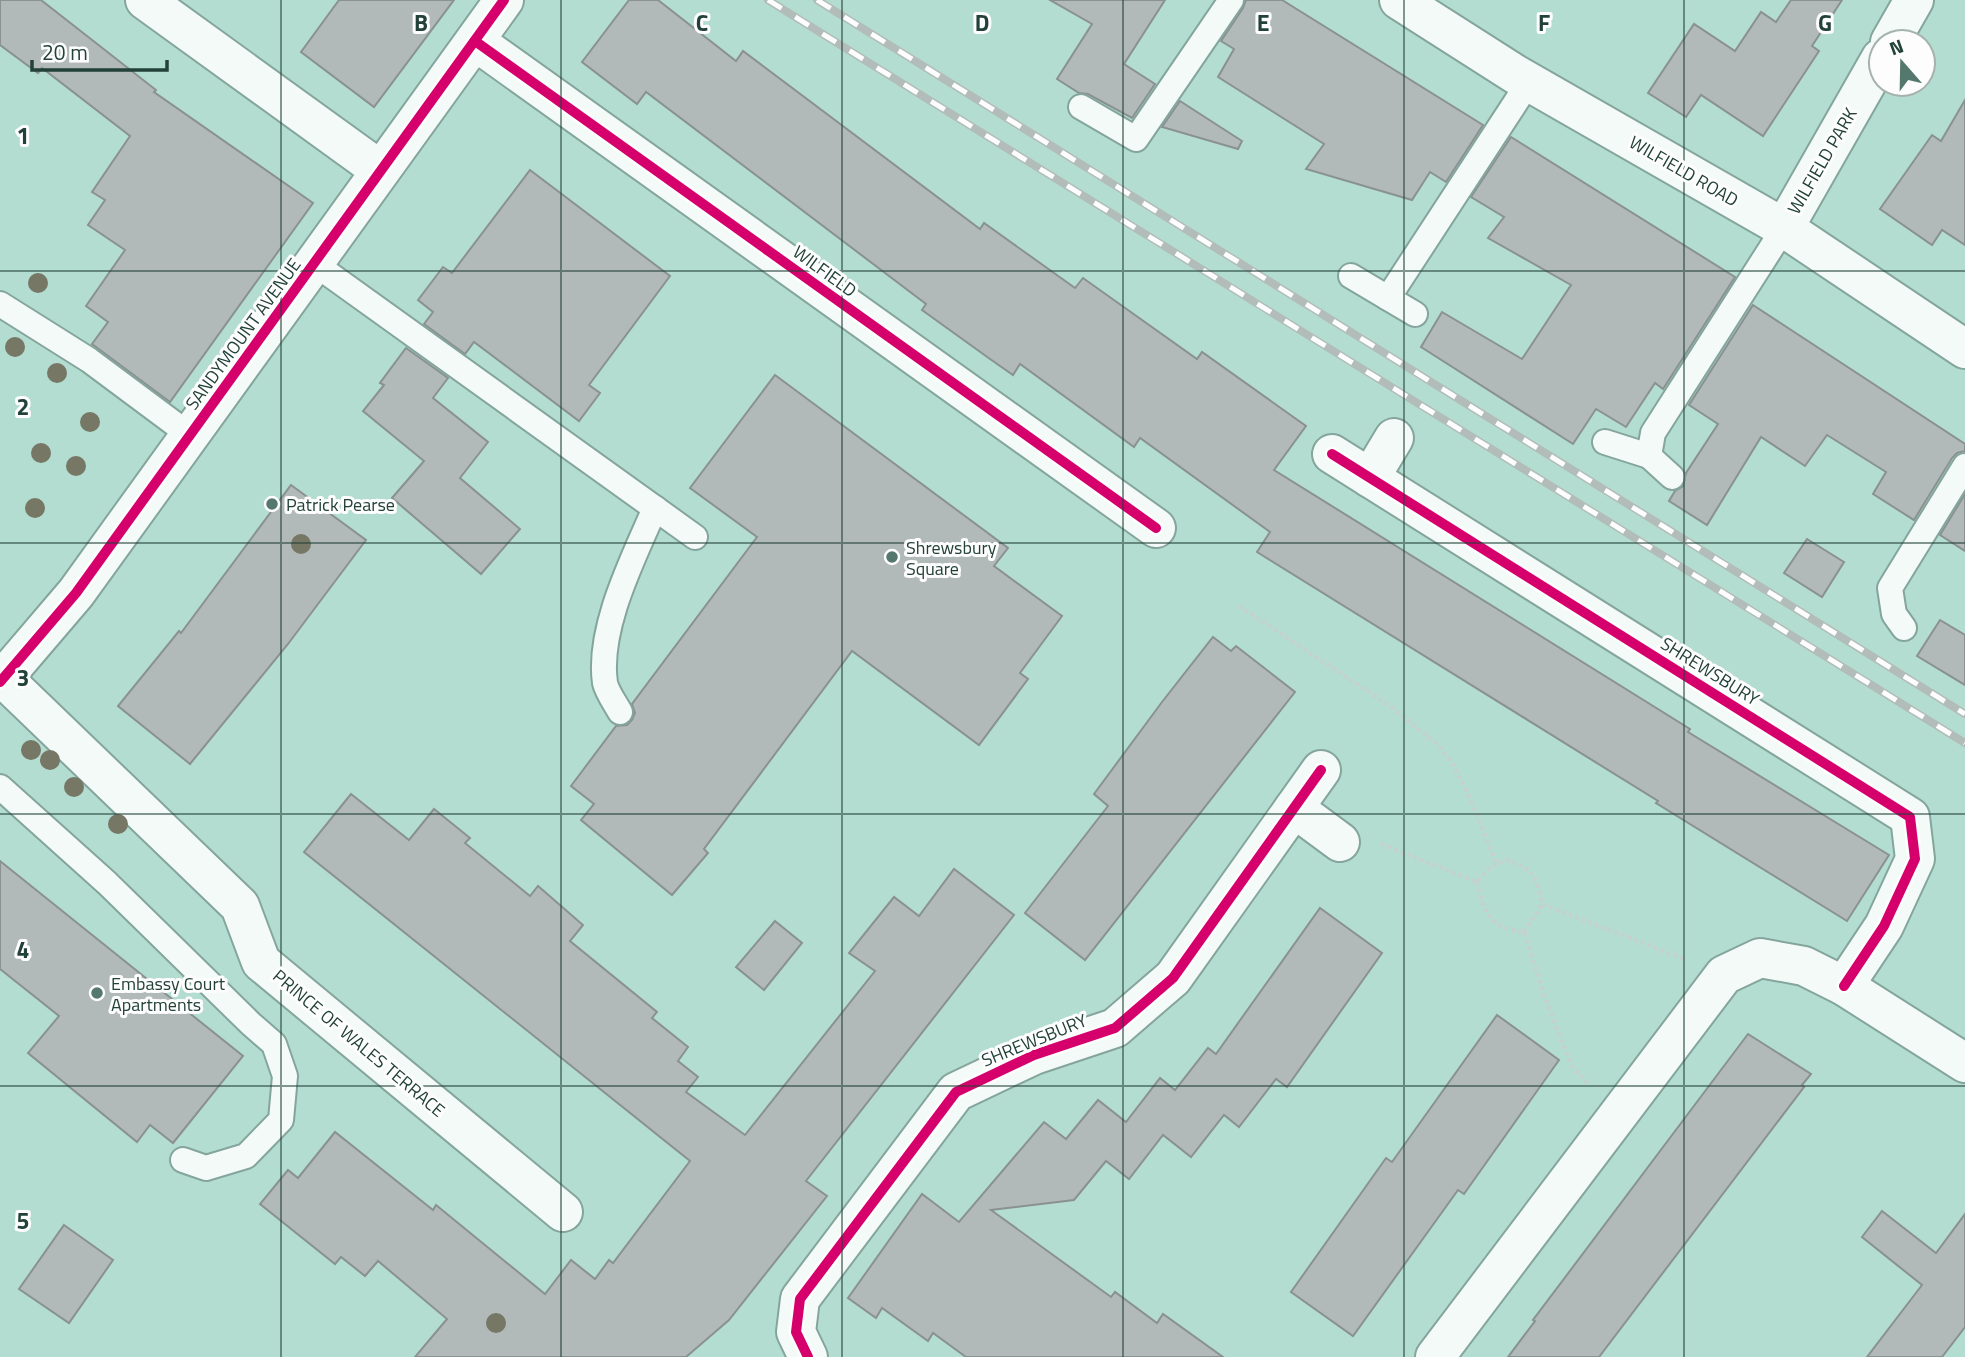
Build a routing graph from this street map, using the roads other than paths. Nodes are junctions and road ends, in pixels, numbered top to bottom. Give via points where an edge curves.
1 (504, 0) edge
2 (1231, 0) edge
3 (1399, 0) edge
4 (1914, 0) edge
5 (147, 1) edge
6 (1898, 28) edge
7 (475, 41) junction
8 (1529, 82) junction
9 (1867, 83) edge
10 (1081, 107) dead end
11 (380, 170) junction
12 (1784, 229) junction
13 (315, 264) junction
14 (1351, 276) dead end
15 (1388, 298) junction
16 (0, 304) edge
17 (1415, 314) dead end
18 (1965, 349) edge
19 (191, 436) junction
20 (1394, 438) dead end
21 (1605, 442) dead end
22 (1332, 454) dead end
23 (1649, 456) junction
24 (1965, 466) edge
25 (1672, 477) dead end
26 (1370, 478) junction
27 (655, 508) junction
28 (1156, 528) dead end
29 (695, 537) dead end
30 (1904, 628) dead end
31 (2, 680) edge
32 (620, 712) dead end
33 (1321, 770) dead end
34 (0, 787) edge
35 (1294, 808) junction
36 (1355, 841) road end
37 (1844, 986) junction
38 (1965, 1063) edge
39 (183, 1160) dead end
40 (563, 1212) dead end
41 (808, 1357) edge
42 (1435, 1357) edge

1 - 7 street, SANDYMOUNT AVENUE
2 - 10 lane via 1136,139
3 - 8 street, WILFIELD ROAD
4 - 6 street
5 - 11 street
7 - 11 street, SANDYMOUNT AVENUE
7 - 28 street, WILFIELD
8 - 12 street, WILFIELD ROAD
8 - 15 lane
9 - 12 street, WILFIELD PARK
11 - 13 street, SANDYMOUNT AVENUE
12 - 18 street, WILFIELD ROAD
12 - 23 lane via 1653,432
13 - 19 street, SANDYMOUNT AVENUE
13 - 27 lane
14 - 15 lane
15 - 17 lane
16 - 19 lane via 89,360
19 - 31 street, SANDYMOUNT AVENUE via 76,593
20 - 26 street
21 - 23 lane
22 - 26 street, SHREWSBURY
23 - 25 lane
24 - 30 lane via 1890,588 1894,614
26 - 37 street, SHREWSBURY via 1910,817 1915,859 1884,926
27 - 29 lane
27 - 32 lane via 620,590 607,638 605,684
31 - 40 street, PRINCE OF WALES TERRACE via 240,906 261,962
33 - 35 street, SHREWSBURY
34 - 39 lane via 274,1044 285,1076 281,1120 246,1156 206,1168
35 - 36 street
35 - 41 street, SHREWSBURY via 1173,978 1115,1028 1034,1055 956,1092 800,1298 796,1332
37 - 38 street
37 - 42 street via 1804,966 1760,958 1724,975

